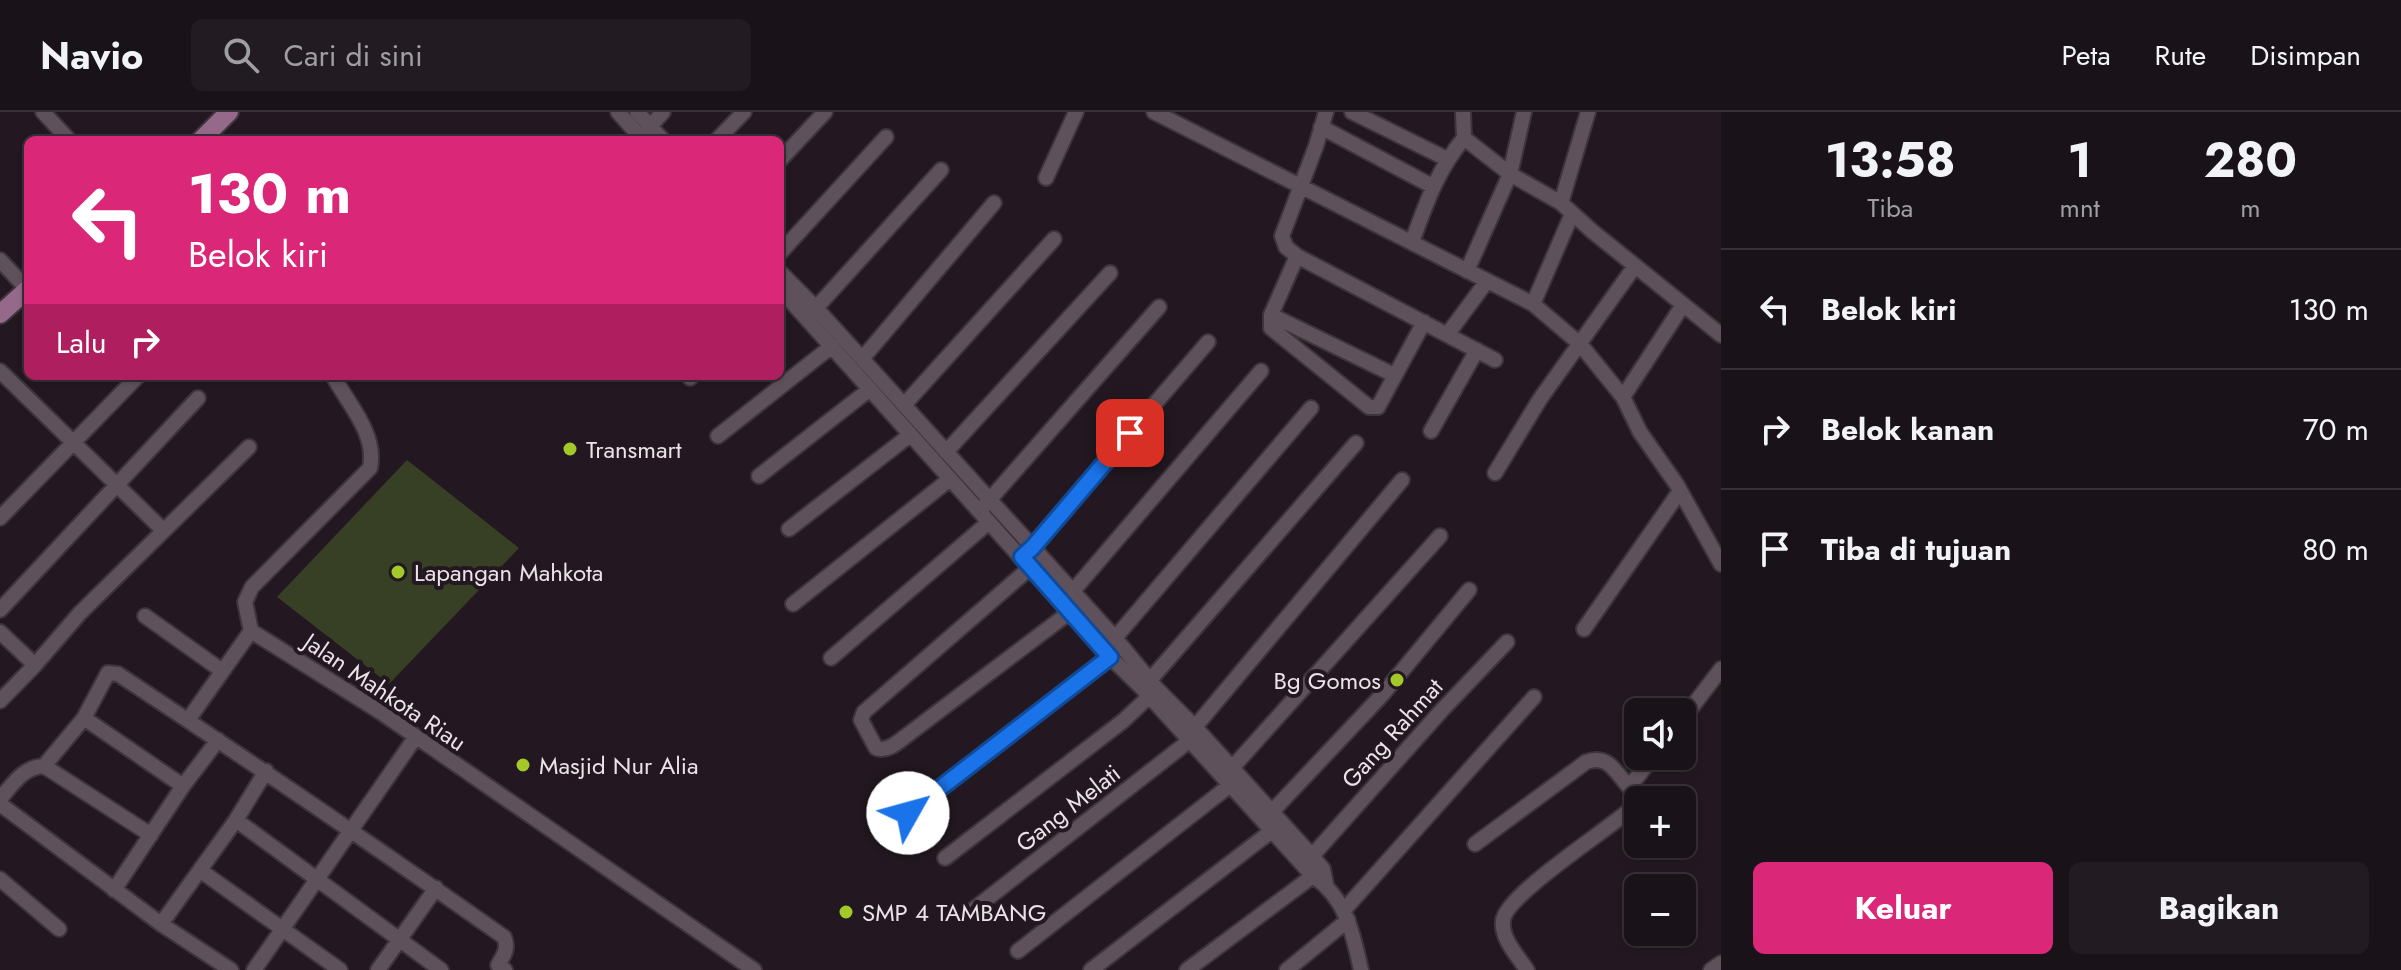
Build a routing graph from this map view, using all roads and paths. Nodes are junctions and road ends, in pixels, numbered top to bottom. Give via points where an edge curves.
1 (43, 112) edge
2 (229, 112) edge
3 (618, 112) edge
4 (637, 112) edge
5 (663, 112) edge
6 (744, 112) edge
7 (825, 112) edge
8 (1076, 112) edge
9 (1154, 112) edge
10 (1326, 112) edge
11 (1352, 112) edge
12 (1463, 112) edge
13 (1524, 112) edge
14 (1588, 112) edge
15 (1321, 127) junction
16 (645, 134) edge
17 (65, 136) edge
18 (206, 136) edge
19 (721, 136) edge
20 (886, 137) dead end
21 (1464, 138) junction
22 (784, 156) edge
23 (1447, 159) junction
24 (941, 170) dead end
25 (1510, 174) junction
26 (1046, 178) dead end
27 (1432, 186) junction
28 (1301, 188) junction
29 (994, 203) dead end
30 (1567, 208) junction
31 (1054, 239) dead end
32 (1412, 242) junction
33 (784, 249) edge
34 (1297, 256) junction
35 (0, 260) edge
36 (1635, 266) junction
37 (1467, 271) junction
38 (1110, 273) dead end
39 (1487, 281) junction
40 (24, 285) edge
41 (24, 293) edge
42 (785, 295) edge
43 (1533, 304) junction
44 (1683, 305) junction
45 (1159, 307) dead end
46 (816, 308) junction
47 (0, 314) edge
48 (1271, 315) junction
49 (1424, 322) junction
50 (1447, 335) junction
51 (1721, 335) edge
52 (1208, 342) dead end
53 (1580, 344) junction
54 (832, 346) junction
55 (1477, 350) junction
56 (862, 359) junction
57 (1495, 360) dead end
58 (0, 371) edge
59 (1261, 371) dead end
60 (1394, 375) junction
61 (134, 380) edge
62 (335, 380) edge
63 (870, 389) junction
64 (1623, 397) junction
65 (198, 398) dead end
66 (904, 405) junction
67 (1311, 408) dead end
68 (1431, 431) dead end
69 (910, 435) junction
70 (718, 436) dead end
71 (74, 442) junction
72 (1356, 443) dead end
73 (249, 447) dead end
74 (946, 452) junction
75 (1495, 473) dead end
76 (759, 476) dead end
77 (950, 479) junction
78 (1402, 480) dead end
79 (116, 483) junction
80 (1680, 491) junction
81 (990, 500) junction
82 (978, 510) junction
83 (0, 518) edge
84 (989, 522) junction
85 (789, 529) dead end
86 (163, 530) junction
87 (1440, 536) dead end
88 (1029, 557) junction
89 (1721, 564) edge
90 (1469, 590) dead end
91 (1073, 591) junction
92 (793, 604) dead end
93 (0, 610) edge
94 (1070, 612) junction
95 (145, 616) dead end
96 (1584, 629) dead end
97 (251, 631) junction
98 (0, 632) edge
99 (1115, 638) junction
100 (1507, 642) dead end
101 (1110, 657) junction
102 (831, 658) dead end
103 (35, 665) junction
104 (1721, 669) edge
105 (221, 670) junction
106 (1150, 688) junction
107 (1534, 697) dead end
108 (0, 701) edge
109 (1696, 702) edge
110 (84, 718) junction
111 (188, 720) junction
112 (1195, 727) junction
113 (415, 738) junction
114 (218, 740) junction
115 (1189, 741) junction
116 (44, 766) junction
117 (1232, 768) junction
118 (1643, 770) edge
119 (266, 771) junction
120 (183, 786) junction
121 (1229, 786) junction
122 (1628, 786) edge
123 (1630, 786) edge
124 (0, 802) edge
125 (908, 813) dead end
126 (1624, 814) edge
127 (236, 820) junction
128 (1269, 821) junction
129 (350, 833) junction
130 (151, 835) junction
131 (1475, 844) dead end
132 (1312, 856) junction
133 (945, 858) dead end
134 (201, 871) junction
135 (1318, 872) junction
136 (0, 879) edge
137 (317, 880) junction
138 (436, 888) junction
139 (114, 890) junction
140 (974, 909) dead end
141 (1346, 915) junction
142 (161, 924) junction
143 (59, 929) dead end
144 (282, 930) junction
145 (398, 939) junction
146 (1018, 951) dead end
147 (1721, 963) edge
148 (499, 968) edge
149 (749, 968) edge
150 (231, 970) edge
151 (254, 970) edge
152 (340, 970) edge
153 (378, 970) edge
154 (441, 970) edge
155 (1091, 970) edge
156 (1187, 970) edge
157 (1287, 970) edge
158 (1361, 970) edge
159 (1527, 970) edge
160 (1711, 970) edge

1 - 17 street
2 - 18 main road
3 - 16 street
4 - 16 street
5 - 16 street
6 - 19 street
7 - 22 street
8 - 26 street
9 - 28 street
10 - 15 street
11 - 23 street
12 - 21 street
13 - 25 street
14 - 30 street
15 - 27 street
15 - 28 street
20 - 33 street
21 - 23 street
21 - 25 street
23 - 27 street
24 - 46 street
25 - 30 street
25 - 37 street
27 - 32 street
28 - 32 street
28 - 34 street via 1282,236
29 - 56 street
30 - 36 street
30 - 43 street
31 - 66 street
32 - 37 street
34 - 48 street
34 - 49 street
35 - 40 street
36 - 44 street
36 - 53 street
37 - 39 street
38 - 74 street
39 - 43 street
39 - 50 street
41 - 47 main road
42 - 46 street
42 - 54 street
43 - 53 street
44 - 51 street
44 - 64 street
45 - 81 street
46 - 56 street
48 - 60 street
48 - 60 street via 1273,332 1369,407 1378,407
49 - 50 street
49 - 60 street
50 - 55 street
52 - 88 street
53 - 64 street
53 - 75 street
54 - 63 street
54 - 70 street
55 - 57 street
55 - 68 street
56 - 66 street
58 - 71 street
59 - 91 street
61 - 71 street
62 - 97 street via 367,433 374,452 370,468 252,587 245,602
63 - 69 street
63 - 76 street
64 - 80 street
65 - 79 street
66 - 74 street
67 - 99 street
69 - 77 street
69 - 85 street
71 - 79 street
71 - 83 street
72 - 106 street
73 - 86 street
74 - 81 street
77 - 82 street
77 - 92 street
78 - 112 street
79 - 86 street
79 - 93 street
80 - 89 street
80 - 96 street
81 - 82 street
81 - 88 street
82 - 84 street
84 - 88 street
84 - 102 street
86 - 103 street
87 - 117 street
88 - 91 street
88 - 94 street
88 - 94 street via 864,712 861,720 876,748 890,747 906,736
90 - 128 street
91 - 99 street
94 - 101 street
95 - 105 street
97 - 105 street
97 - 113 street, Jalan Mahkota Riau
98 - 103 street
99 - 106 street
100 - 132 street, Gang Rahmat
101 - 106 street
101 - 125 street
103 - 108 street
104 - 109 street
105 - 111 street
106 - 112 street
106 - 115 street
106 - 133 street via 1123,721
107 - 141 street
110 - 111 street via 113,672
110 - 116 street
110 - 120 street
111 - 114 street
112 - 117 street
113 - 129 street
113 - 149 street, Jalan Mahkota Riau
114 - 119 street
114 - 120 street
115 - 121 street
115 - 140 street, Gang Melati
116 - 124 street via 23,773
116 - 130 street
117 - 128 street
118 - 123 street
119 - 127 street
119 - 129 street
120 - 130 street
121 - 128 street
121 - 146 street
122 - 131 street via 1604,760 1586,762
124 - 139 street
126 - 159 street via 1518,896 1503,916 1503,930
127 - 134 street
127 - 137 street
128 - 132 street
128 - 135 street
128 - 155 street
129 - 137 street
129 - 138 street
130 - 139 street
132 - 135 street
134 - 142 street
134 - 144 street
135 - 141 street
135 - 156 street
136 - 143 street
137 - 144 street
137 - 145 street
138 - 145 street
138 - 148 street via 504,937 506,952
139 - 142 street
141 - 157 street
141 - 158 street
142 - 150 street
144 - 151 street
144 - 152 street
145 - 153 street
145 - 154 street
147 - 160 street

